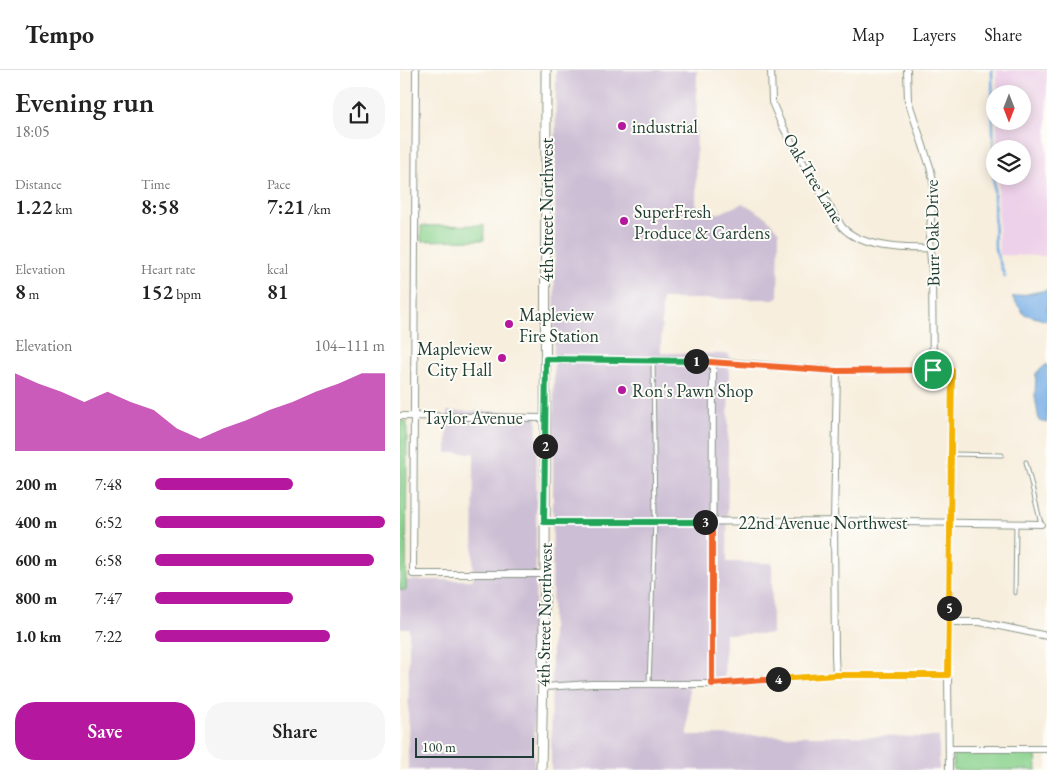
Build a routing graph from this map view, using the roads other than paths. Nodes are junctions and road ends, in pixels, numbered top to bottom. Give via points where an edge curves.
1 (416, 70) edge
2 (546, 70) edge
3 (771, 70) edge
4 (907, 70) edge
5 (930, 248) junction
6 (546, 359) junction
7 (653, 360) junction
8 (714, 361) junction
9 (933, 370) junction
10 (837, 371) junction
11 (400, 416) edge
12 (414, 416) junction
13 (545, 418) junction
14 (951, 454) junction
15 (1002, 455) dead end
16 (1026, 462) dead end
17 (544, 522) junction
18 (654, 522) junction
19 (712, 522) junction
20 (834, 522) junction
21 (950, 524) junction
22 (1016, 524) junction
23 (1041, 524) joint
24 (545, 574) junction
25 (1015, 593) dead end
26 (949, 622) junction
27 (1047, 636) edge
28 (836, 675) junction
29 (948, 675) junction
30 (649, 684) junction
31 (712, 684) junction
32 (543, 688) junction
33 (949, 749) junction
34 (1047, 749) edge
35 (541, 770) edge
36 (948, 770) edge

1 - 12 street
2 - 6 street, 4th Street Northwest
3 - 5 street, Oak Tree Lane via 772,102 780,121 842,227 851,235 869,242 903,248
4 - 5 street, Burr Oak Drive via 908,100 933,180
5 - 9 street, Burr Oak Drive
6 - 7 street
6 - 13 street, 4th Street Northwest
7 - 8 street
7 - 18 lane
8 - 10 street
8 - 19 street
9 - 10 street
9 - 14 street via 952,370
10 - 20 street
11 - 12 street, Taylor Avenue
12 - 13 street, Taylor Avenue
12 - 24 street via 413,574
13 - 17 street, 4th Street Northwest
14 - 15 lane
14 - 21 street
16 - 23 lane
17 - 18 street, 22nd Avenue Northwest
17 - 24 street, 4th Street Northwest
18 - 19 street, 22nd Avenue Northwest
18 - 30 lane
19 - 20 street, 22nd Avenue Northwest
19 - 31 street
20 - 21 street, 22nd Avenue Northwest
20 - 28 street
21 - 22 street, 22nd Avenue Northwest
21 - 26 street
22 - 23 street, 22nd Avenue Northwest
22 - 25 lane
24 - 32 street, 4th Street Northwest
26 - 27 street via 980,622
26 - 29 street
28 - 29 street
28 - 31 street
29 - 33 street
30 - 31 street
30 - 32 street
32 - 35 street, 4th Street Northwest
33 - 34 street
33 - 36 street

